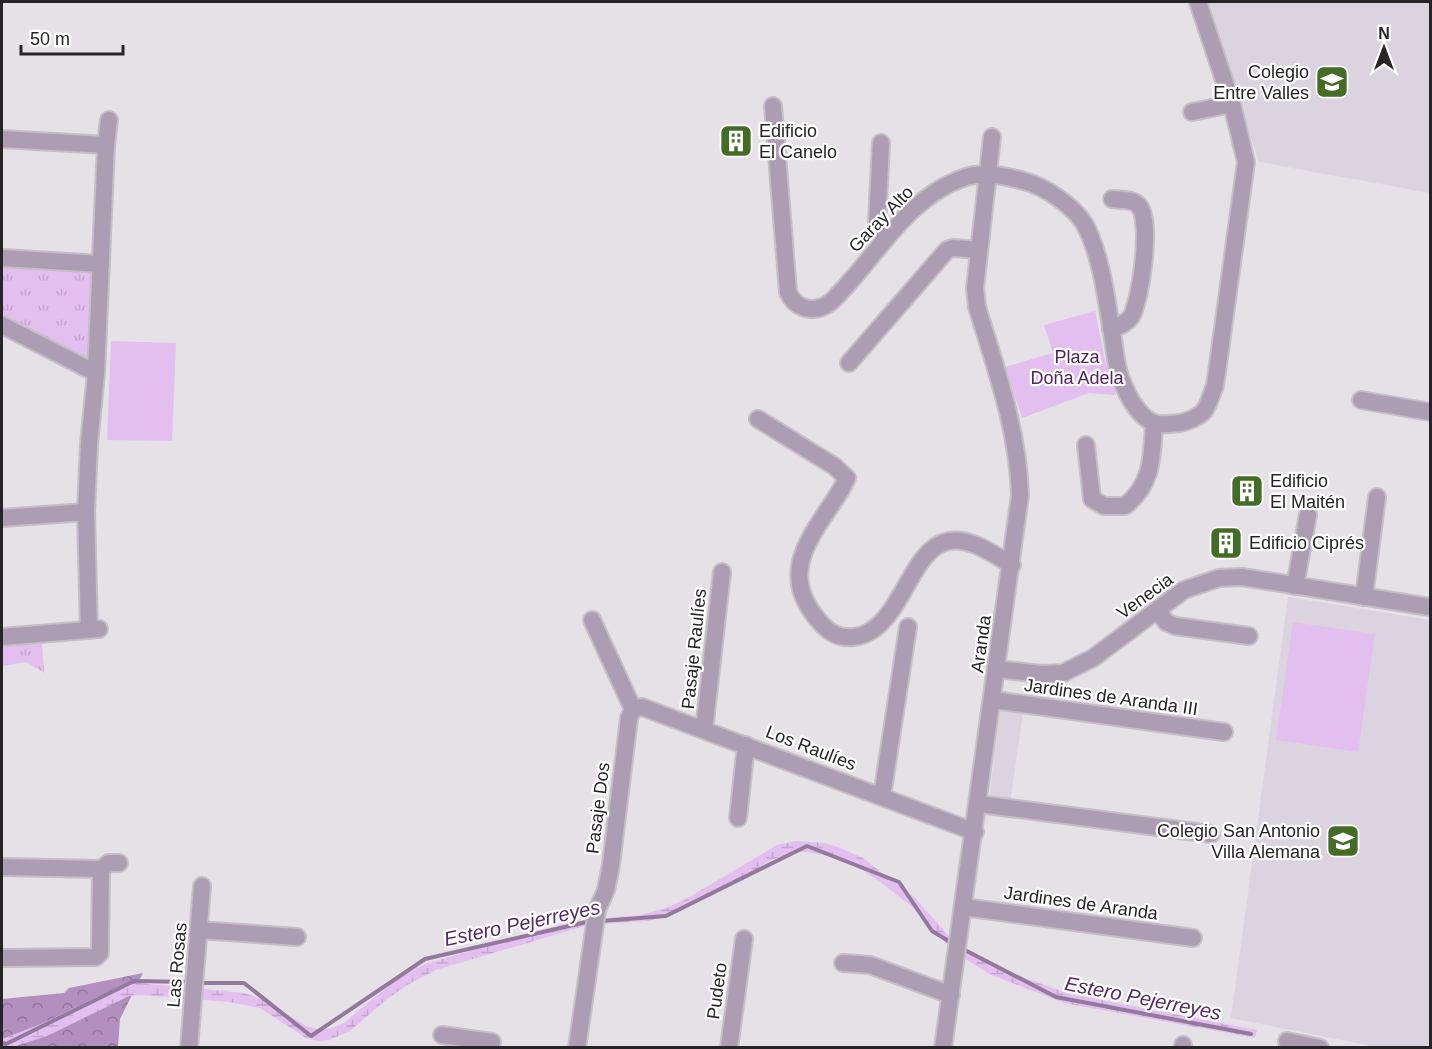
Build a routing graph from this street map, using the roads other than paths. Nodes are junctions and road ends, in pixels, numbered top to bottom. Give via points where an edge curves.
1 (1198, 2) edge
2 (1232, 104) junction
3 (773, 106) dead end
4 (1192, 112) dead end
5 (109, 120) dead end
6 (992, 137) dead end
7 (2, 139) edge
8 (881, 142) dead end
9 (106, 145) junction
10 (988, 174) junction
11 (1113, 199) dead end
12 (886, 238) junction
13 (979, 250) junction
14 (2, 258) edge
15 (101, 264) junction
16 (2, 325) edge
17 (1111, 329) junction
18 (849, 363) dead end
19 (96, 373) junction
20 (1360, 400) dead end
21 (1431, 412) edge
22 (758, 419) dead end
23 (1154, 423) junction
24 (1086, 445) dead end
25 (1377, 496) dead end
26 (86, 512) junction
27 (1308, 515) dead end
28 (2, 518) edge
29 (1011, 565) junction
30 (722, 572) dead end
31 (1295, 586) junction
32 (1364, 597) junction
33 (1431, 607) edge
34 (1158, 610) junction
35 (592, 620) dead end
36 (908, 627) dead end
37 (1249, 636) dead end
38 (2, 637) edge
39 (997, 669) junction
40 (993, 700) junction
41 (633, 709) junction
42 (704, 730) junction
43 (1224, 732) dead end
44 (746, 745) junction
45 (882, 796) junction
46 (979, 804) junction
47 (738, 818) dead end
48 (975, 832) junction
49 (1211, 834) dead end
50 (119, 863) dead end
51 (2, 867) edge
52 (101, 868) junction
53 (202, 886) dead end
54 (963, 907) junction
55 (199, 930) junction
56 (297, 937) dead end
57 (1193, 938) dead end
58 (744, 939) dead end
59 (2, 958) edge
60 (843, 963) dead end
61 (951, 994) junction
62 (442, 1035) dead end
63 (1287, 1041) dead end
64 (492, 1042) dead end
65 (465, 1043) edge
66 (189, 1047) edge
67 (577, 1047) edge
68 (729, 1047) edge
69 (943, 1047) edge
70 (1320, 1047) edge

1 - 2 street
2 - 4 street
2 - 23 street via 1246,162 1215,386 1203,412 1184,422
3 - 12 street, Garay Alto via 788,292 792,300 802,308 825,307
5 - 9 street
6 - 10 street, Aranda
7 - 9 street
8 - 12 street via 877,223
9 - 15 street
10 - 12 street, Garay Alto via 967,176 941,188 916,206
10 - 13 street, Aranda
10 - 17 street, Garay Alto via 1035,184 1062,201 1084,224 1096,253
11 - 17 street via 1139,205 1146,232 1133,312 1125,324
13 - 18 street via 953,248 941,255
13 - 29 street, Aranda via 977,307 1010,418 1020,472
14 - 15 street
15 - 19 street
16 - 19 street
17 - 23 street, Garay Alto via 1120,377 1130,399
19 - 26 street
20 - 21 street
22 - 29 street via 847,478 804,550 799,566 800,593 807,607 831,633 852,638 880,626 936,545 950,540 970,542
23 - 24 street via 1149,473 1125,506 1104,506 1092,499
25 - 32 street
26 - 28 street
26 - 38 street via 94,630
27 - 31 street
29 - 39 street, Aranda
30 - 42 street, Pasaje Raulíes
31 - 32 street, Venecia
31 - 34 street, Venecia via 1242,577 1219,578 1184,590
32 - 33 street, Venecia
34 - 37 street via 1166,622 1175,626
34 - 39 street, Venecia via 1094,658 1063,673
35 - 41 street
36 - 45 street
39 - 40 street, Aranda
40 - 43 street, Jardines de Aranda III
40 - 46 street, Aranda
41 - 42 street, Los Raulíes via 642,707
41 - 67 street, Pasaje Dos via 628,718 611,865 597,910
42 - 44 street, Los Raulíes
44 - 45 street, Los Raulíes
44 - 47 street
45 - 48 street, Los Raulíes
46 - 48 street, Aranda
46 - 49 street
48 - 54 street, Aranda
50 - 52 street
51 - 52 street
52 - 59 street via 100,953 96,957
53 - 55 street, Las Rosas
54 - 57 street, Jardines de Aranda
54 - 61 street, Aranda
55 - 56 street
55 - 66 street, Las Rosas
58 - 68 street, Pudeto
60 - 61 street via 870,964
61 - 69 street, Aranda
62 - 65 street
63 - 70 street
64 - 65 street

